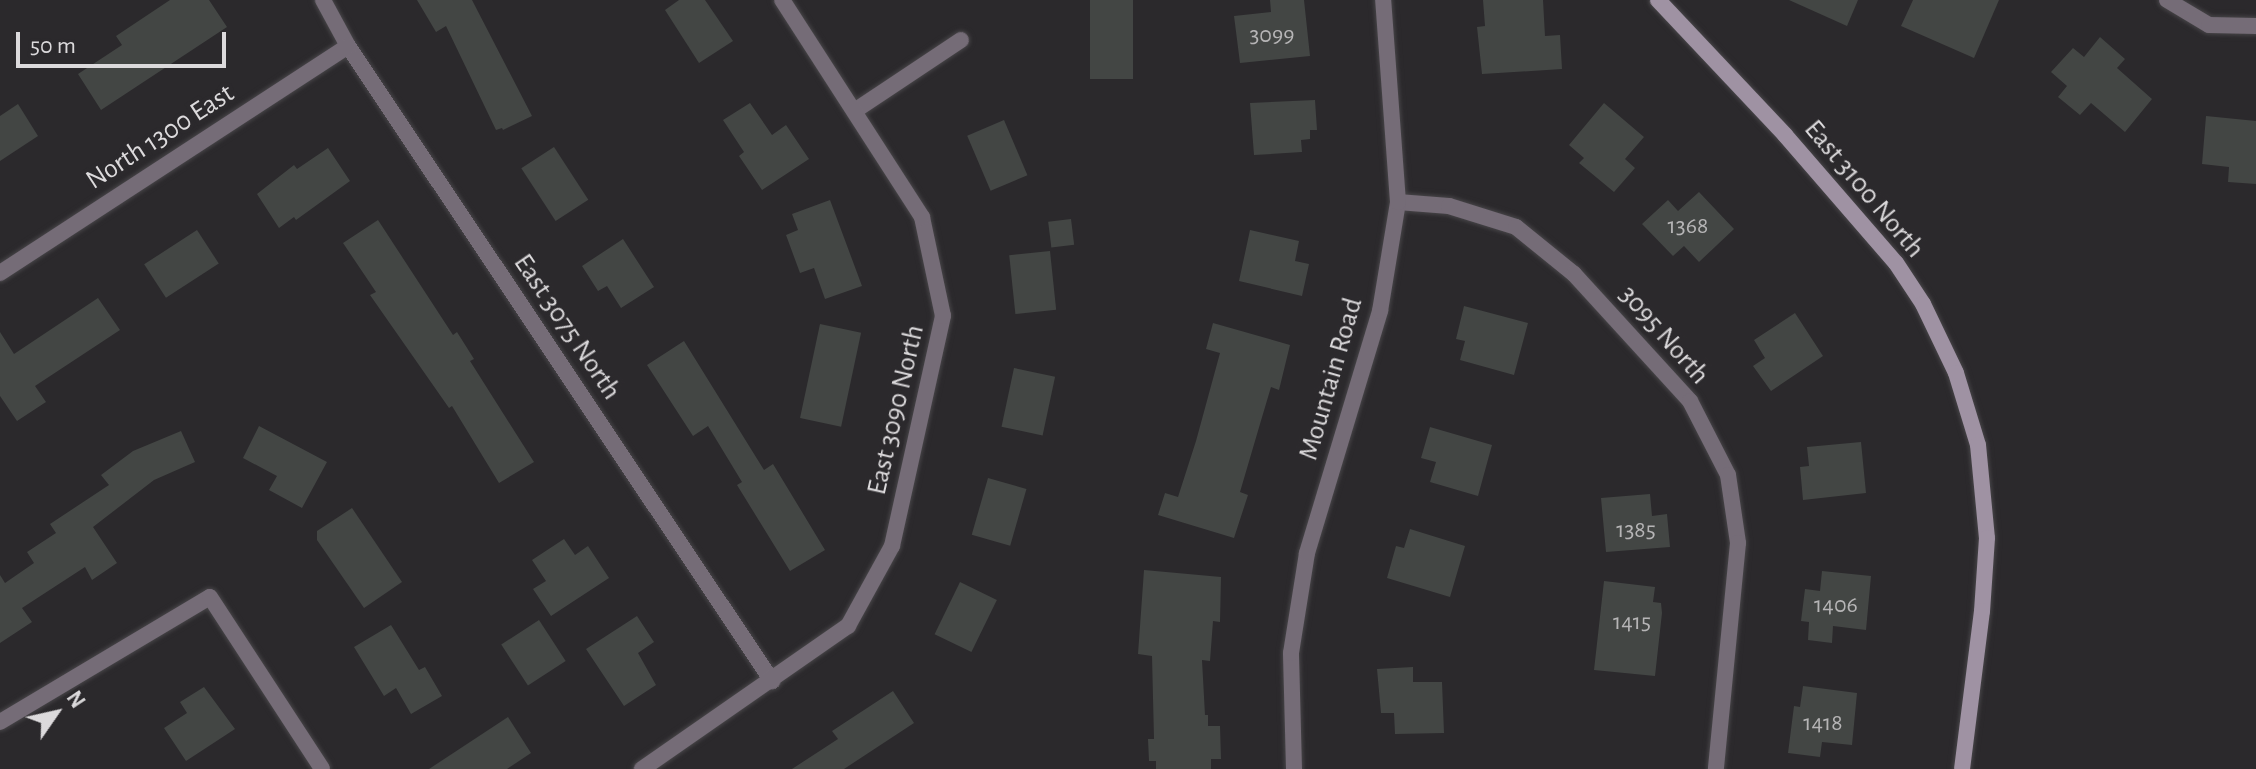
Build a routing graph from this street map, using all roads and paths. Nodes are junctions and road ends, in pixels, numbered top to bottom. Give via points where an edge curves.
1 (323, 0) edge
2 (782, 0) edge
3 (1383, 0) edge
4 (1658, 0) edge
5 (2167, 0) edge
6 (2256, 26) edge
7 (961, 40) dead end
8 (348, 46) junction
9 (856, 110) junction
10 (1398, 202) junction
11 (0, 273) edge
12 (772, 681) junction
13 (0, 722) edge
14 (322, 769) edge
15 (642, 769) edge
16 (1294, 769) edge
17 (1716, 769) edge
18 (1962, 769) edge

1 - 8 street, East 3075 North
2 - 9 street, East 3090 North
3 - 10 street, Mountain Road
4 - 18 main road, East 3100 North via 1896,263 1956,373 1978,445 1987,538
5 - 6 street via 2209,25
7 - 9 street
8 - 11 street, North 1300 East
8 - 12 street, East 3075 North
9 - 12 street, East 3090 North via 922,217 943,316 892,546 848,626
10 - 16 street, Mountain Road via 1380,311 1307,553 1291,653
10 - 17 street, 3095 North via 1449,206 1516,227 1574,274 1690,401 1728,475 1738,543
12 - 15 street, East 3090 North
13 - 14 street via 210,597

